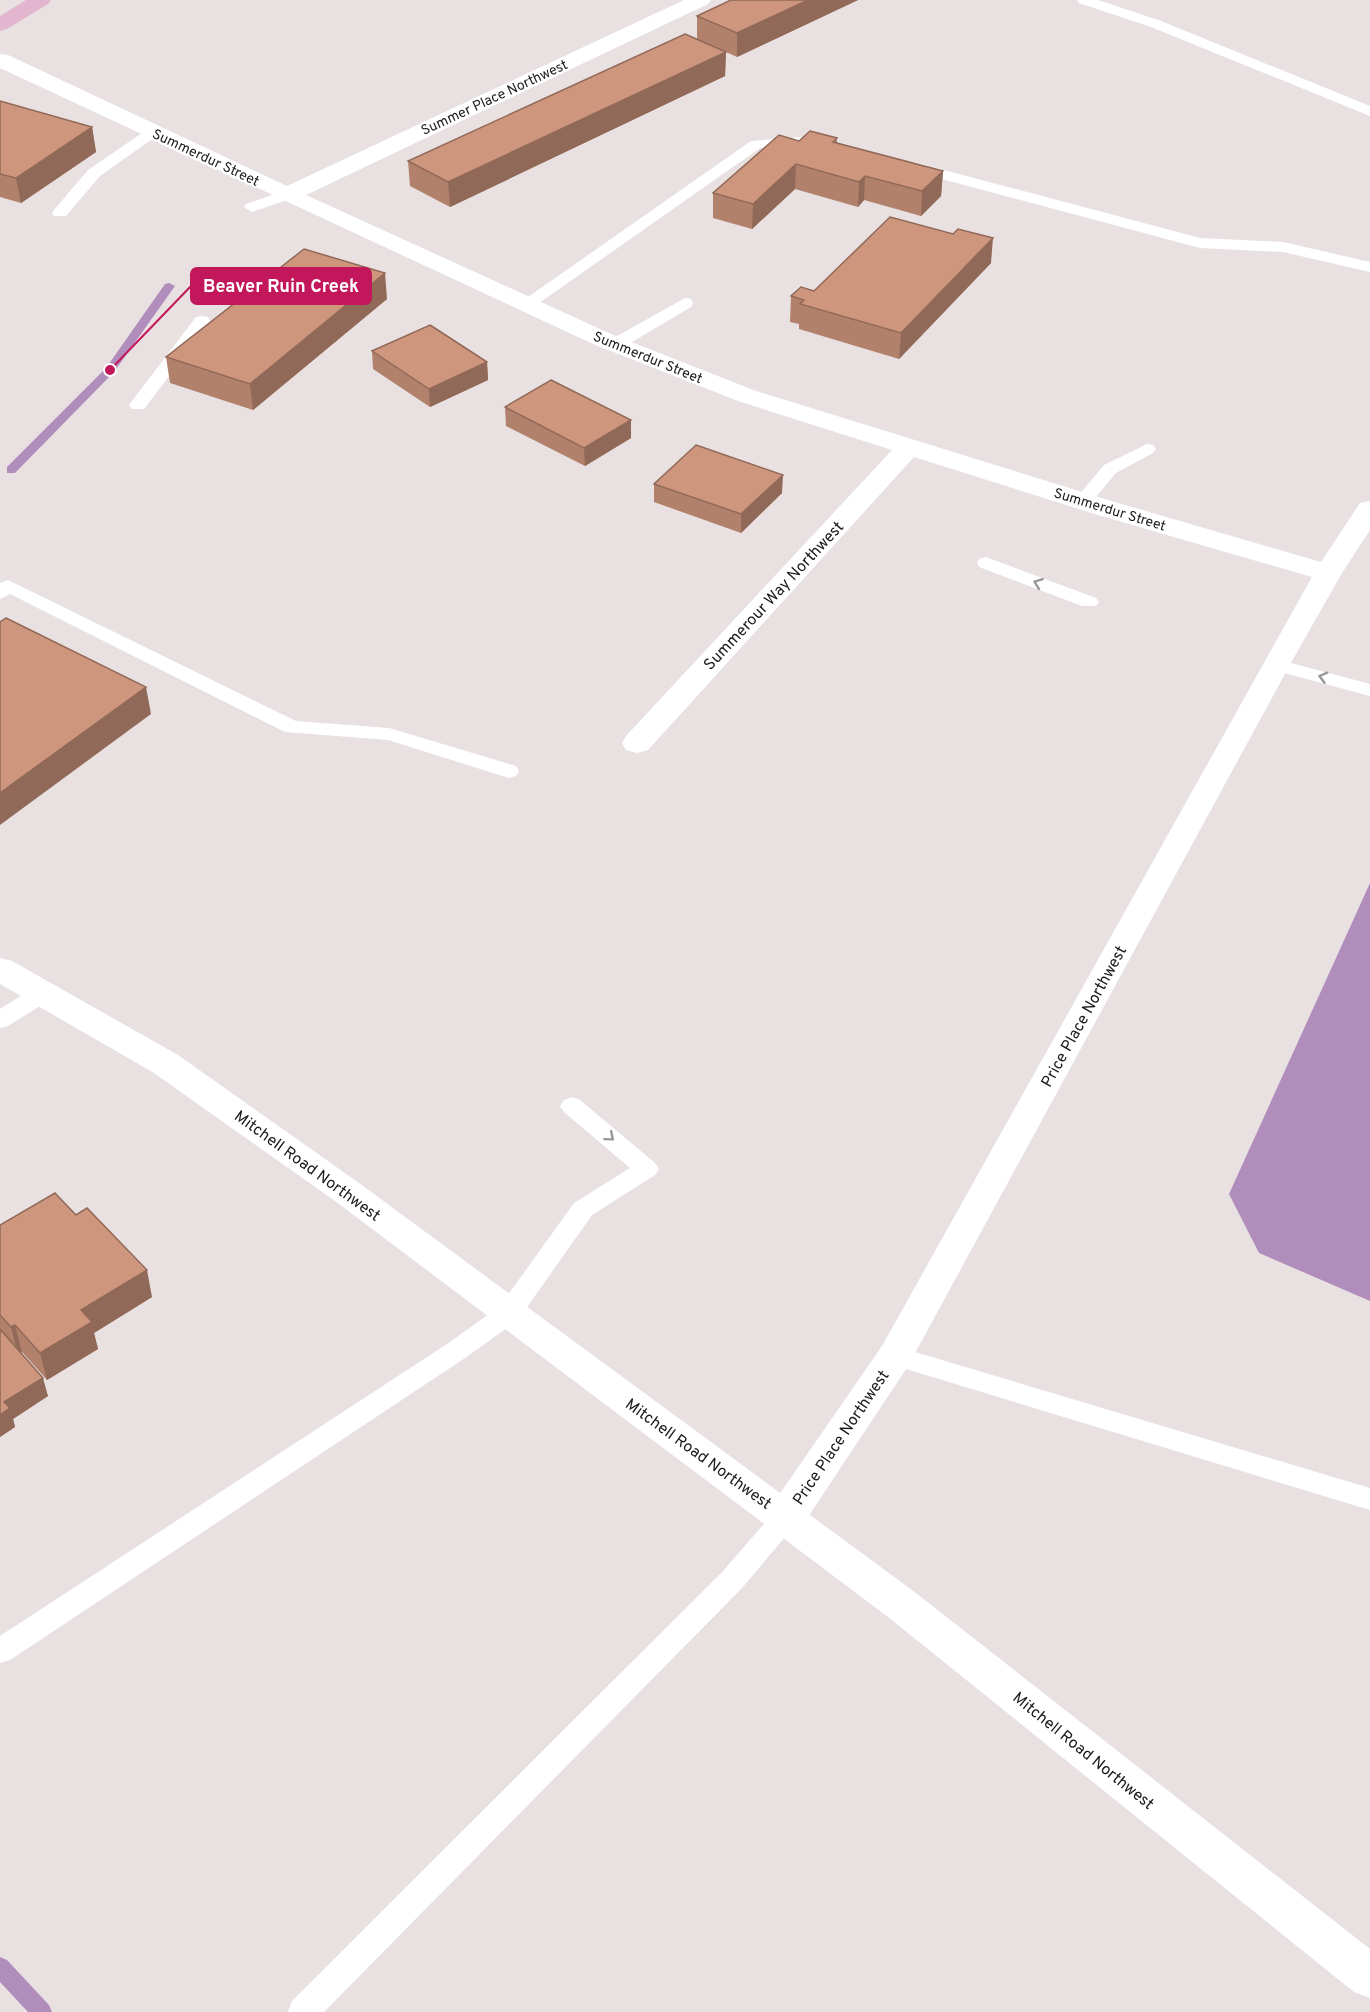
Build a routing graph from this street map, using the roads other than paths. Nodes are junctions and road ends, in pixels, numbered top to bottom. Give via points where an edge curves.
1 (41, 0) edge
2 (701, 0) edge
3 (1084, 0) edge
4 (0, 25) edge
5 (0, 60) edge
6 (1370, 111) edge
7 (153, 132) junction
8 (813, 142) edge
9 (904, 164) edge
10 (286, 195) junction
11 (252, 207) dead end
12 (60, 213) dead end
13 (1370, 267) edge
14 (685, 303) dead end
15 (525, 304) junction
16 (202, 321) dead end
17 (616, 345) junction
18 (138, 405) dead end
19 (909, 447) junction
20 (1147, 449) dead end
21 (1083, 501) junction
22 (1370, 509) edge
23 (986, 563) dead end
24 (1328, 573) junction
25 (0, 593) edge
26 (1089, 602) dead end
27 (1276, 665) junction
28 (1370, 690) edge
29 (637, 743) dead end
30 (509, 771) dead end
31 (0, 969) edge
32 (43, 993) junction
33 (0, 1020) edge
34 (572, 1106) dead end
35 (509, 1313) junction
36 (895, 1356) junction
37 (1370, 1499) edge
38 (786, 1517) junction
39 (0, 1651) edge
40 (1370, 1977) edge
41 (303, 2012) edge

1 - 4 main road
2 - 10 street, Summer Place Northwest
3 - 6 lane via 1156,24
5 - 7 street, Summerdur Street
7 - 10 street, Summerdur Street
7 - 12 lane via 94,173
8 - 15 lane via 756,144
9 - 13 lane via 1200,243 1283,247
10 - 11 lane
10 - 15 street, Summerdur Street
14 - 17 lane
15 - 17 street, Summerdur Street
16 - 18 lane
17 - 19 street, Summerdur Street via 747,396
19 - 21 street, Summerdur Street
19 - 29 street, Summerour Way Northwest
20 - 21 lane via 1110,469
21 - 24 street, Summerdur Street
22 - 24 street, Price Place Northwest
26 -> 23 lane
24 - 27 street, Price Place Northwest
25 - 30 lane via 8,586 292,727 389,734
28 -> 27 lane
27 - 36 street, Price Place Northwest
31 - 32 street, Mitchell Road Northwest
32 - 33 lane
32 - 35 street, Mitchell Road Northwest via 166,1064
34 -> 35 lane via 647,1169 583,1209
35 - 38 street, Mitchell Road Northwest
35 - 39 lane
36 - 37 lane
36 - 38 street, Price Place Northwest
38 - 40 street, Mitchell Road Northwest
38 - 41 lane via 733,1579

